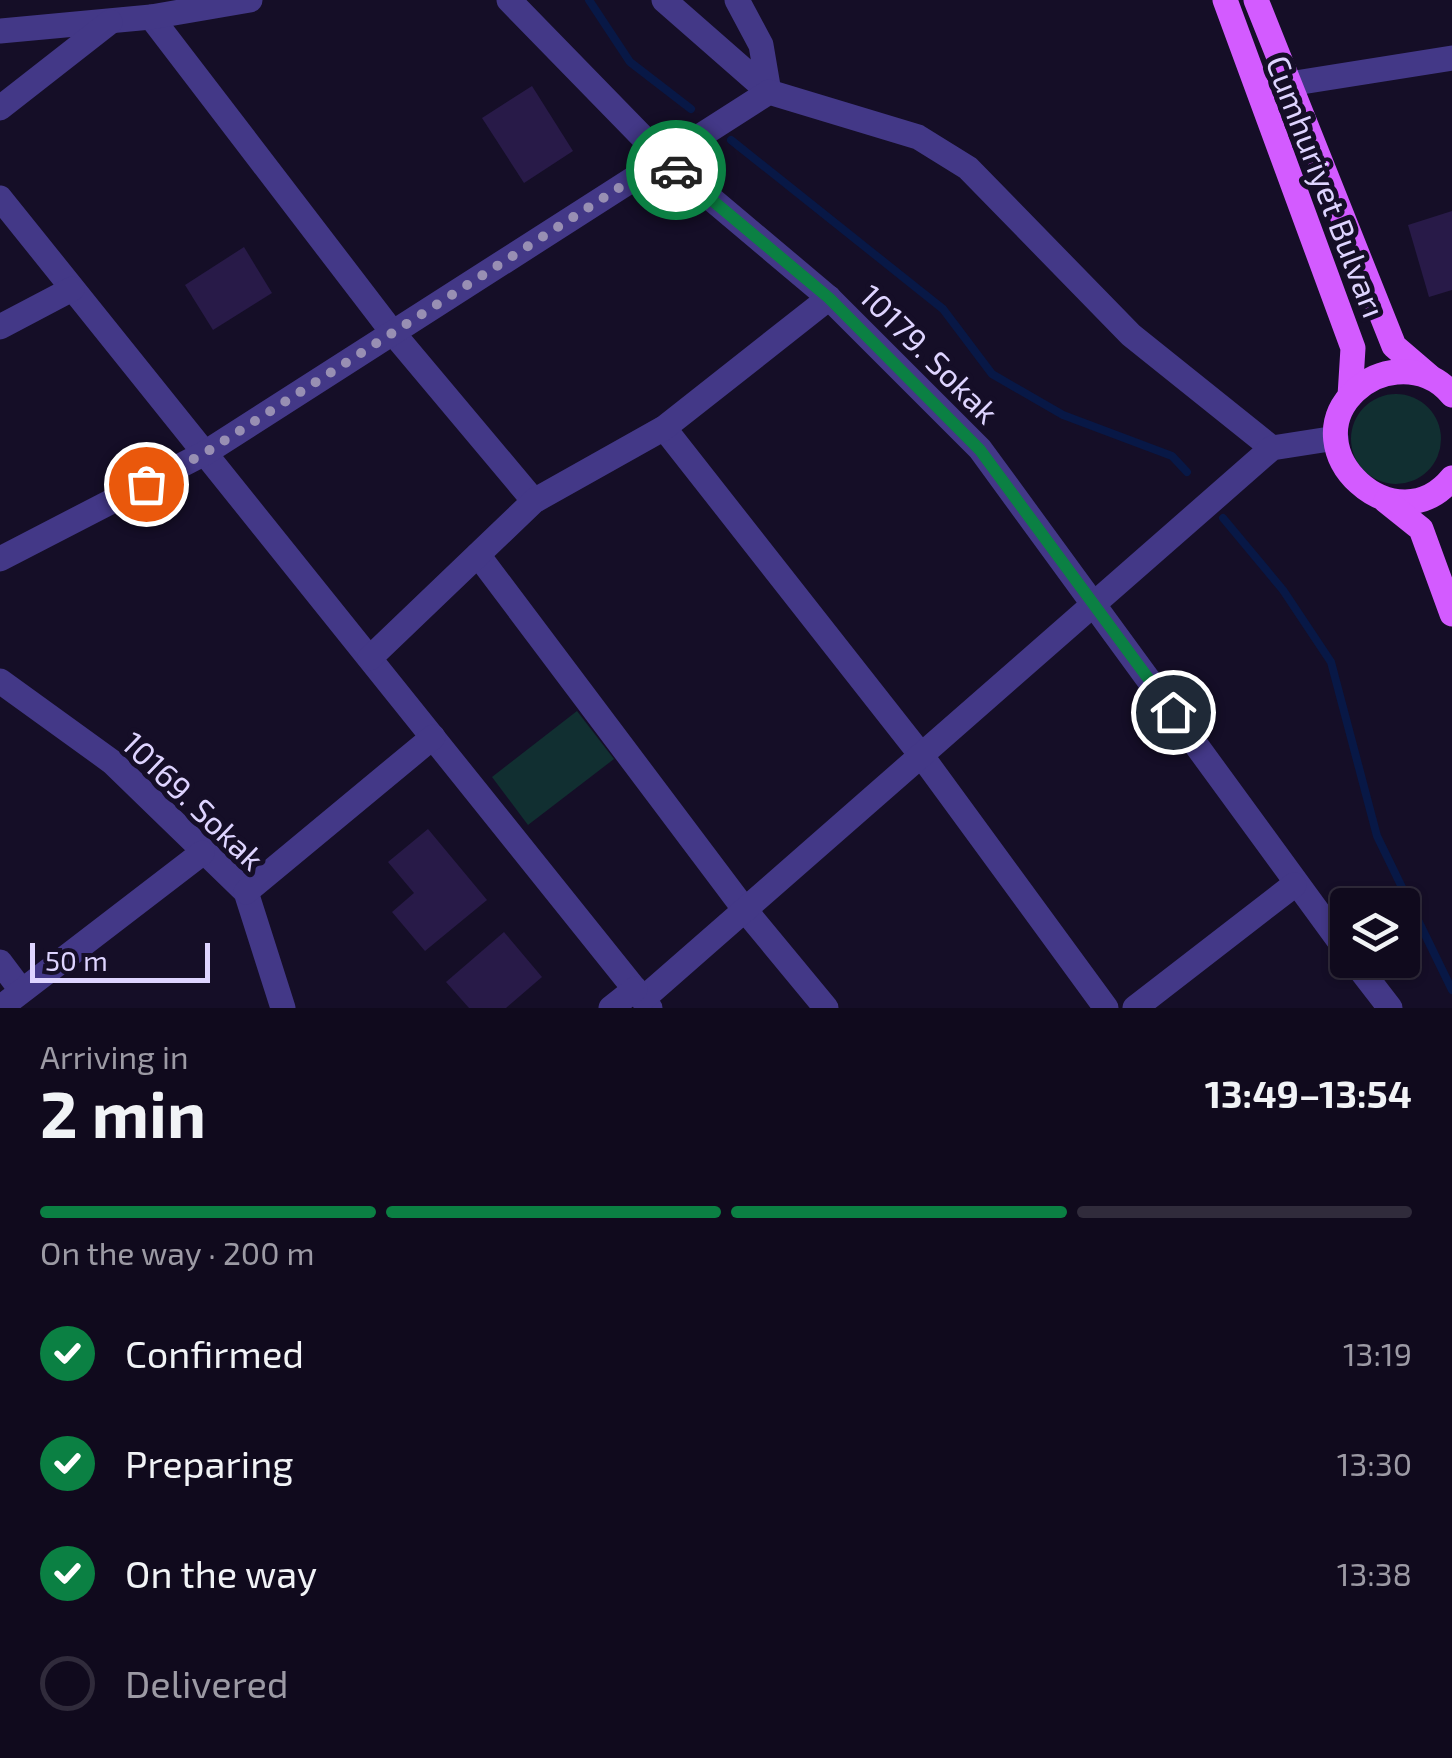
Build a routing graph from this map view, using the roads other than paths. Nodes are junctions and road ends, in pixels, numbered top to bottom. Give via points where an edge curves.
1 (250, 0) edge
2 (509, 0) edge
3 (664, 0) edge
4 (737, 0) edge
5 (1224, 0) edge
6 (1256, 0) edge
7 (151, 17) junction
8 (112, 21) junction
9 (0, 31) edge
10 (1452, 58) edge
11 (1290, 84) junction
12 (769, 92) junction
13 (0, 108) edge
14 (664, 159) junction
15 (0, 198) edge
16 (72, 289) junction
17 (829, 298) junction
18 (0, 327) edge
19 (393, 333) junction
20 (1445, 388) edge
21 (1350, 396) junction
22 (664, 428) junction
23 (1336, 438) junction
24 (1272, 448) junction
25 (205, 453) junction
26 (1450, 491) edge
27 (1386, 501) junction
28 (534, 502) junction
29 (478, 554) junction
30 (0, 559) edge
31 (1093, 605) junction
32 (1452, 614) edge
33 (370, 658) junction
34 (0, 682) edge
35 (433, 737) junction
36 (921, 755) junction
37 (202, 853) junction
38 (1294, 885) junction
39 (246, 892) junction
40 (745, 910) junction
41 (1330, 930) edge
42 (0, 962) edge
43 (1367, 978) edge
44 (21, 990) junction
45 (643, 999) edge
46 (0, 1008) edge
47 (284, 1008) edge
48 (612, 1008) edge
49 (826, 1008) edge
50 (1106, 1008) edge
51 (1136, 1008) edge
52 (1390, 1008) edge

1 - 7 street
2 - 14 street, 10179. Sokak
3 - 12 street
4 - 12 street via 761,45
5 - 21 main road, Cumhuriyet Bulvarı via 1353,348
6 - 11 main road
7 - 8 street
7 - 19 street
8 - 9 street
8 - 13 street
10 - 11 street
11 - 20 main road via 1394,346
12 - 14 street
12 - 24 street via 918,137 968,168 1131,335
14 - 17 street, 10179. Sokak
14 - 19 street
15 - 16 street
16 - 18 street
16 - 25 street
17 - 22 street
17 - 31 street, 10179. Sokak via 980,450
19 - 25 street
19 - 28 street
20 - 21 main road via 1408,371 1386,372
21 - 23 main road, Cumhuriyet Bulvarı
22 - 28 street
22 - 36 street
23 - 24 street
23 - 27 main road via 1350,478
24 - 31 street
25 - 30 street
25 - 33 street
26 - 27 main road
27 - 32 main road via 1421,530
28 - 29 street
29 - 33 street
29 - 40 street
31 - 36 street
31 - 38 street, 10179. Sokak
33 - 35 street
34 - 37 street, 10169. Sokak via 112,762
35 - 39 street
35 - 45 street
36 - 40 street
36 - 50 street
37 - 39 street, 10169. Sokak
37 - 44 street
38 - 41 street, 10179. Sokak
38 - 51 street
39 - 47 street, 10169. Sokak
40 - 45 street
40 - 49 street
42 - 44 street
43 - 52 street
44 - 46 street
45 - 48 street

